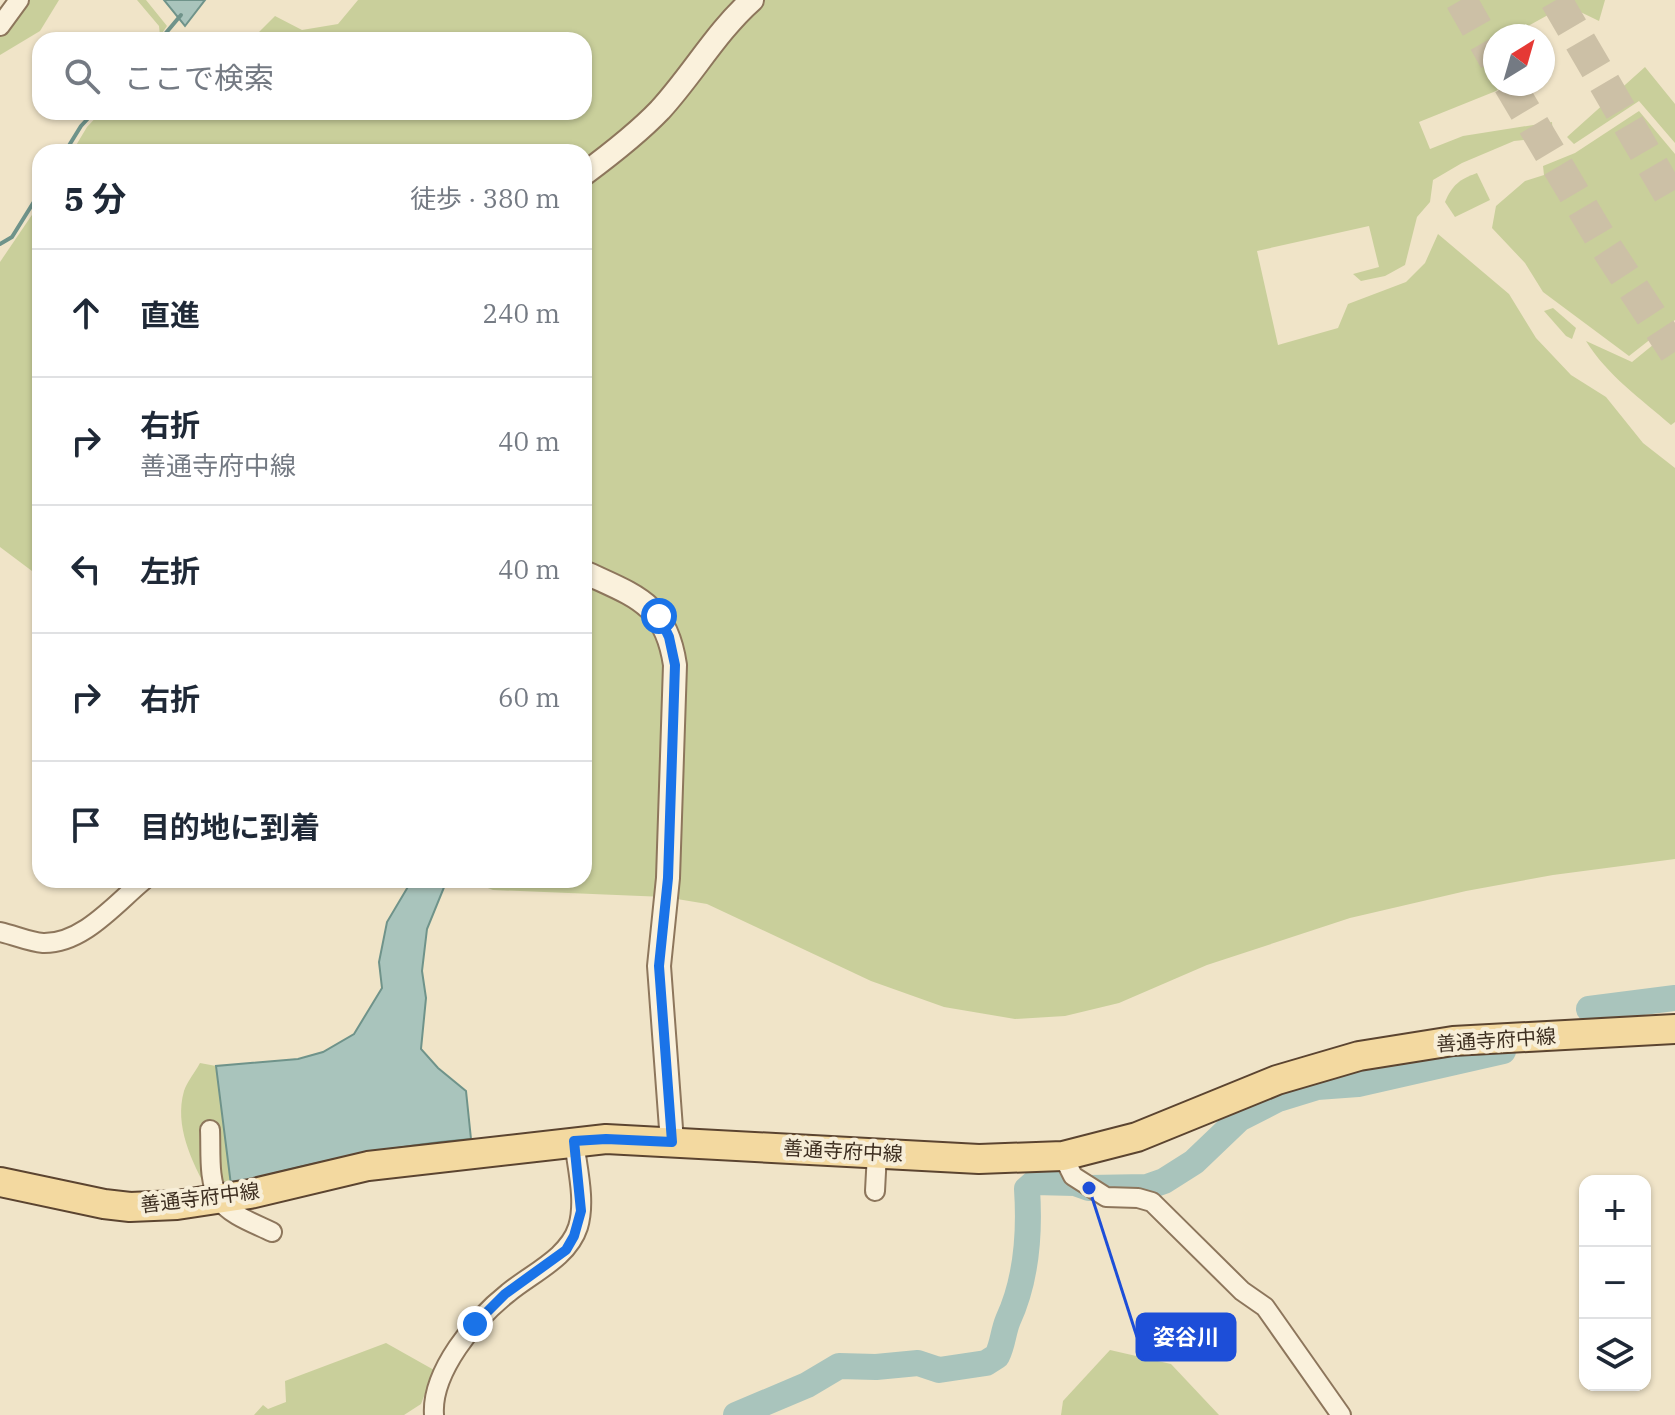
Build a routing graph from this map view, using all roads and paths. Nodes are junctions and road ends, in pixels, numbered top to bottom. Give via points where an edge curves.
1 (19, 0) edge
2 (752, 0) edge
3 (0, 26) edge
4 (592, 168) edge
5 (592, 576) edge
6 (135, 888) edge
7 (0, 932) edge
8 (1675, 1029) edge
9 (210, 1130) dead end
10 (574, 1141) junction
11 (672, 1142) junction
12 (877, 1153) junction
13 (1063, 1156) junction
14 (0, 1182) edge
15 (875, 1191) dead end
16 (219, 1199) junction
17 (272, 1232) dead end
18 (434, 1415) edge
19 (1341, 1415) edge

1 - 3 street
2 - 4 street via 661,109
5 - 11 street via 651,608 666,626 675,665 669,855 659,966
6 - 7 street via 70,938 42,943
8 - 13 main road, 善通寺府中線 via 1402,1047 1277,1080 1137,1137
9 - 16 street
10 - 11 main road, 善通寺府中線
10 - 16 main road, 善通寺府中線 via 368,1166
10 - 18 street via 581,1211 574,1236 566,1250 505,1294 475,1324 434,1392
11 - 12 main road, 善通寺府中線
12 - 13 main road, 善通寺府中線 via 1011,1160
12 - 15 street
13 - 19 street via 1073,1176 1106,1197 1152,1202 1233,1283 1265,1307
14 - 16 main road, 善通寺府中線 via 130,1207
16 - 17 street

